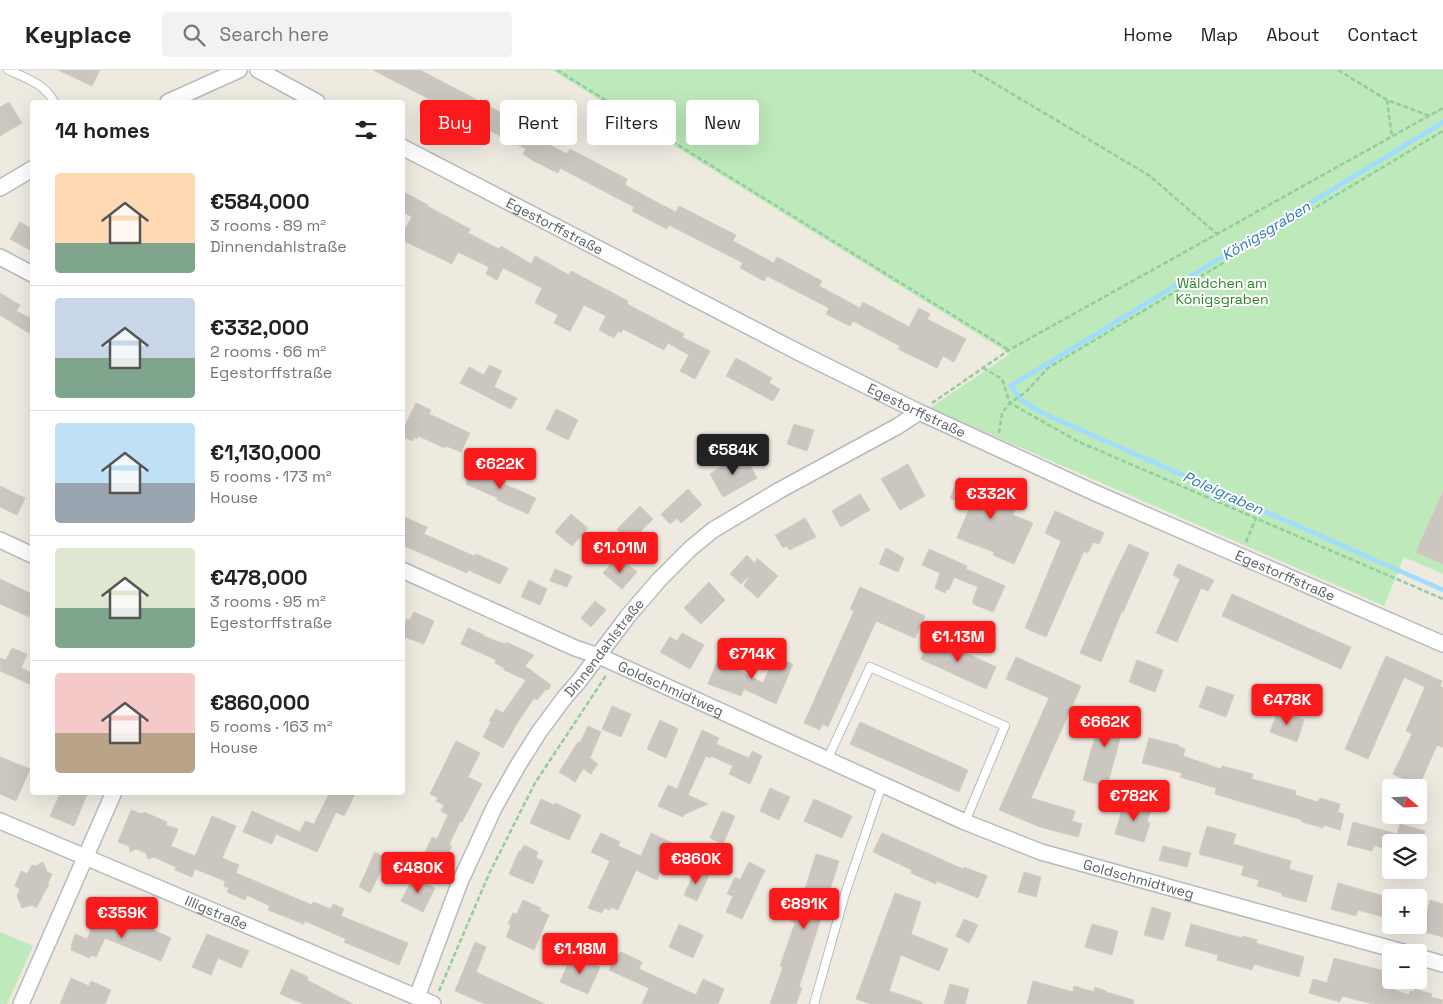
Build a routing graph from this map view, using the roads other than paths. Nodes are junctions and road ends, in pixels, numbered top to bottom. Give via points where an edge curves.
1 (8, 70) edge
2 (239, 70) edge
3 (258, 70) edge
4 (53, 100) edge
5 (172, 100) edge
6 (313, 100) edge
7 (405, 149) edge
8 (30, 171) edge
9 (0, 188) edge
10 (0, 257) edge
11 (30, 273) edge
12 (918, 412) junction
13 (0, 540) edge
14 (30, 554) edge
15 (405, 571) edge
16 (1443, 644) edge
17 (599, 656) junction
18 (827, 760) junction
19 (882, 785) junction
20 (113, 795) edge
21 (0, 820) edge
22 (965, 822) junction
23 (86, 857) junction
24 (1382, 946) edge
25 (1427, 959) edge
26 (1443, 964) edge
27 (425, 1000) edge
28 (21, 1004) edge
29 (814, 1004) edge

1 - 4 lane via 36,82
2 - 5 street
3 - 6 street
7 - 12 street, Egestorffstraße
8 - 9 street
10 - 11 street
12 - 16 street, Egestorffstraße
12 - 17 street, Dinnendahlstraße via 713,530 659,580
13 - 14 street
15 - 17 street, Goldschmidtweg
17 - 18 street, Goldschmidtweg
17 - 27 street, Dinnendahlstraße via 539,732 494,808 451,904
18 - 19 street, Goldschmidtweg
18 - 22 lane via 870,667 1005,726
19 - 22 street, Goldschmidtweg
19 - 29 lane via 845,894
20 - 23 street
21 - 23 street, Illigstraße
22 - 24 street, Goldschmidtweg via 1041,852
23 - 27 street, Illigstraße
23 - 28 street
25 - 26 street

